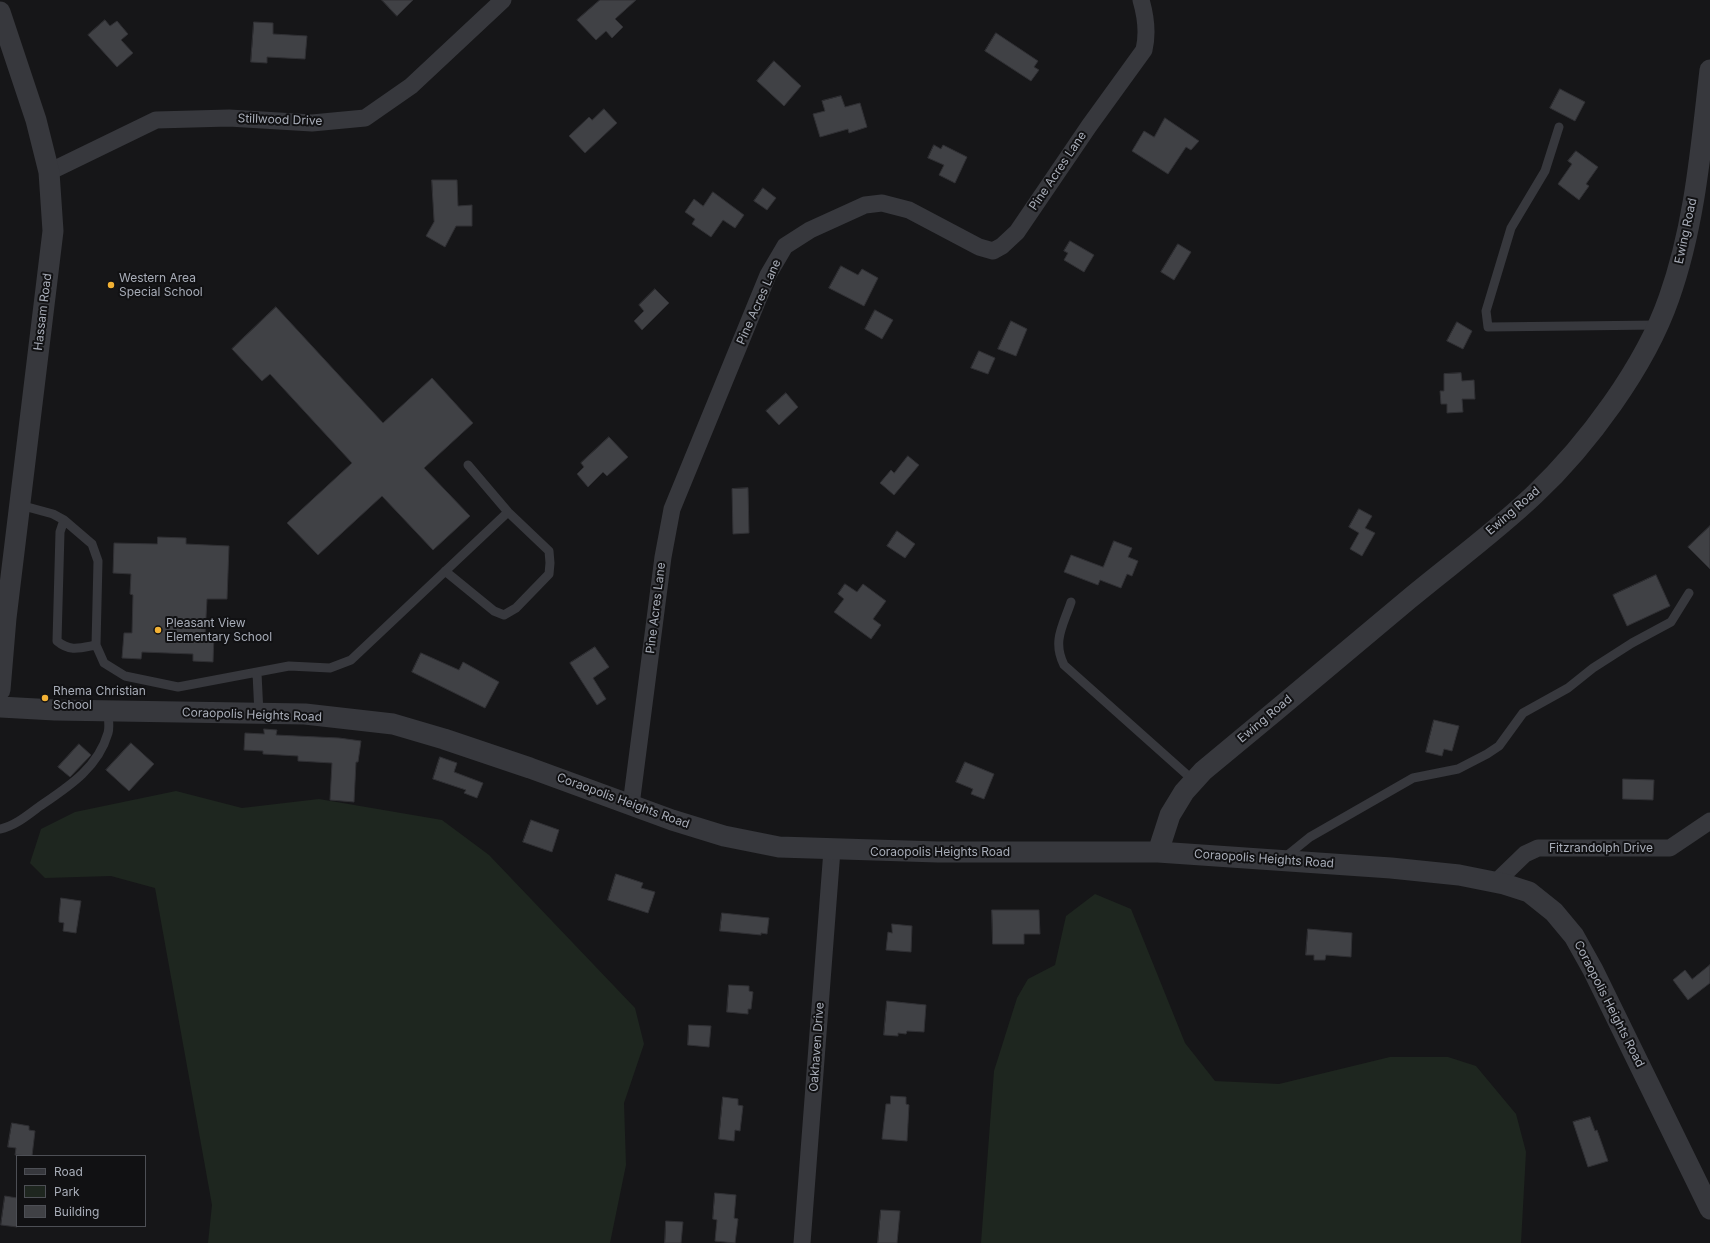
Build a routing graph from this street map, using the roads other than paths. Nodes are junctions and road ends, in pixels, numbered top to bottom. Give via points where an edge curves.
1 (503, 0) edge
2 (1141, 0) edge
3 (0, 12) edge
4 (1710, 70) edge
5 (1559, 127) dead end
6 (49, 172) junction
7 (1657, 325) junction
8 (468, 464) dead end
9 (20, 505) junction
10 (508, 512) junction
11 (64, 520) junction
12 (445, 571) junction
13 (1689, 593) dead end
14 (1071, 602) dead end
15 (3, 617) edge
16 (96, 645) junction
17 (257, 673) junction
18 (0, 690) edge
19 (0, 707) edge
20 (108, 711) junction
21 (259, 714) junction
22 (1194, 781) junction
23 (631, 805) junction
24 (1710, 821) edge
25 (0, 829) edge
26 (832, 850) junction
27 (1158, 852) junction
28 (1281, 860) junction
29 (1496, 882) junction
30 (1710, 1209) edge
31 (802, 1243) edge

1 - 6 street, Stillwood Drive via 411,86 365,118 312,123 228,118 156,120
2 - 23 street, Pine Acres Lane via 1146,19 1144,50 1017,232 1002,246 993,251 979,248 909,210 882,203 865,205 841,215 785,246 768,275 672,509 663,557
3 - 6 street, Hassam Road via 36,120
4 - 7 street, Ewing Road via 1686,245 1669,299
5 - 7 lane via 1545,171 1511,228 1486,311 1488,327
6 - 9 street, Hassam Road via 53,231
7 - 22 street, Ewing Road via 1650,343 1623,388 1593,428 1535,494
8 - 10 lane
9 - 11 lane via 53,514
9 - 15 street, Hassam Road
10 - 12 lane
10 - 12 lane via 549,551 549,574 516,608 504,615 494,611
11 - 16 lane via 92,544 98,561
11 - 16 lane via 60,532 57,641 64,647 75,649
12 - 17 lane via 351,660 330,668 289,666
13 - 28 lane via 1671,622 1632,643 1568,688 1523,713 1499,746 1487,754 1458,769 1413,778 1310,837
14 - 22 lane via 1058,640 1058,649 1064,665
15 - 18 street, Hassam Road
16 - 17 lane via 104,663 126,676 178,687
17 - 21 lane
19 - 20 street, Coraopolis Heights Road
20 - 21 street, Coraopolis Heights Road
20 - 25 lane via 108,732 96,760 74,782 24,818 7,828
21 - 23 street, Coraopolis Heights Road via 305,714 394,724 459,744
22 - 27 street, Ewing Road via 1170,815
23 - 26 street, Coraopolis Heights Road via 724,836 779,848
24 - 29 street, Fitzrandolph Drive via 1670,848 1538,848 1525,854
26 - 27 street, Coraopolis Heights Road
26 - 31 street, Oakhaven Drive
27 - 28 street, Coraopolis Heights Road
28 - 29 street, Coraopolis Heights Road via 1459,875
29 - 30 street, Coraopolis Heights Road via 1529,892 1554,912 1574,936

